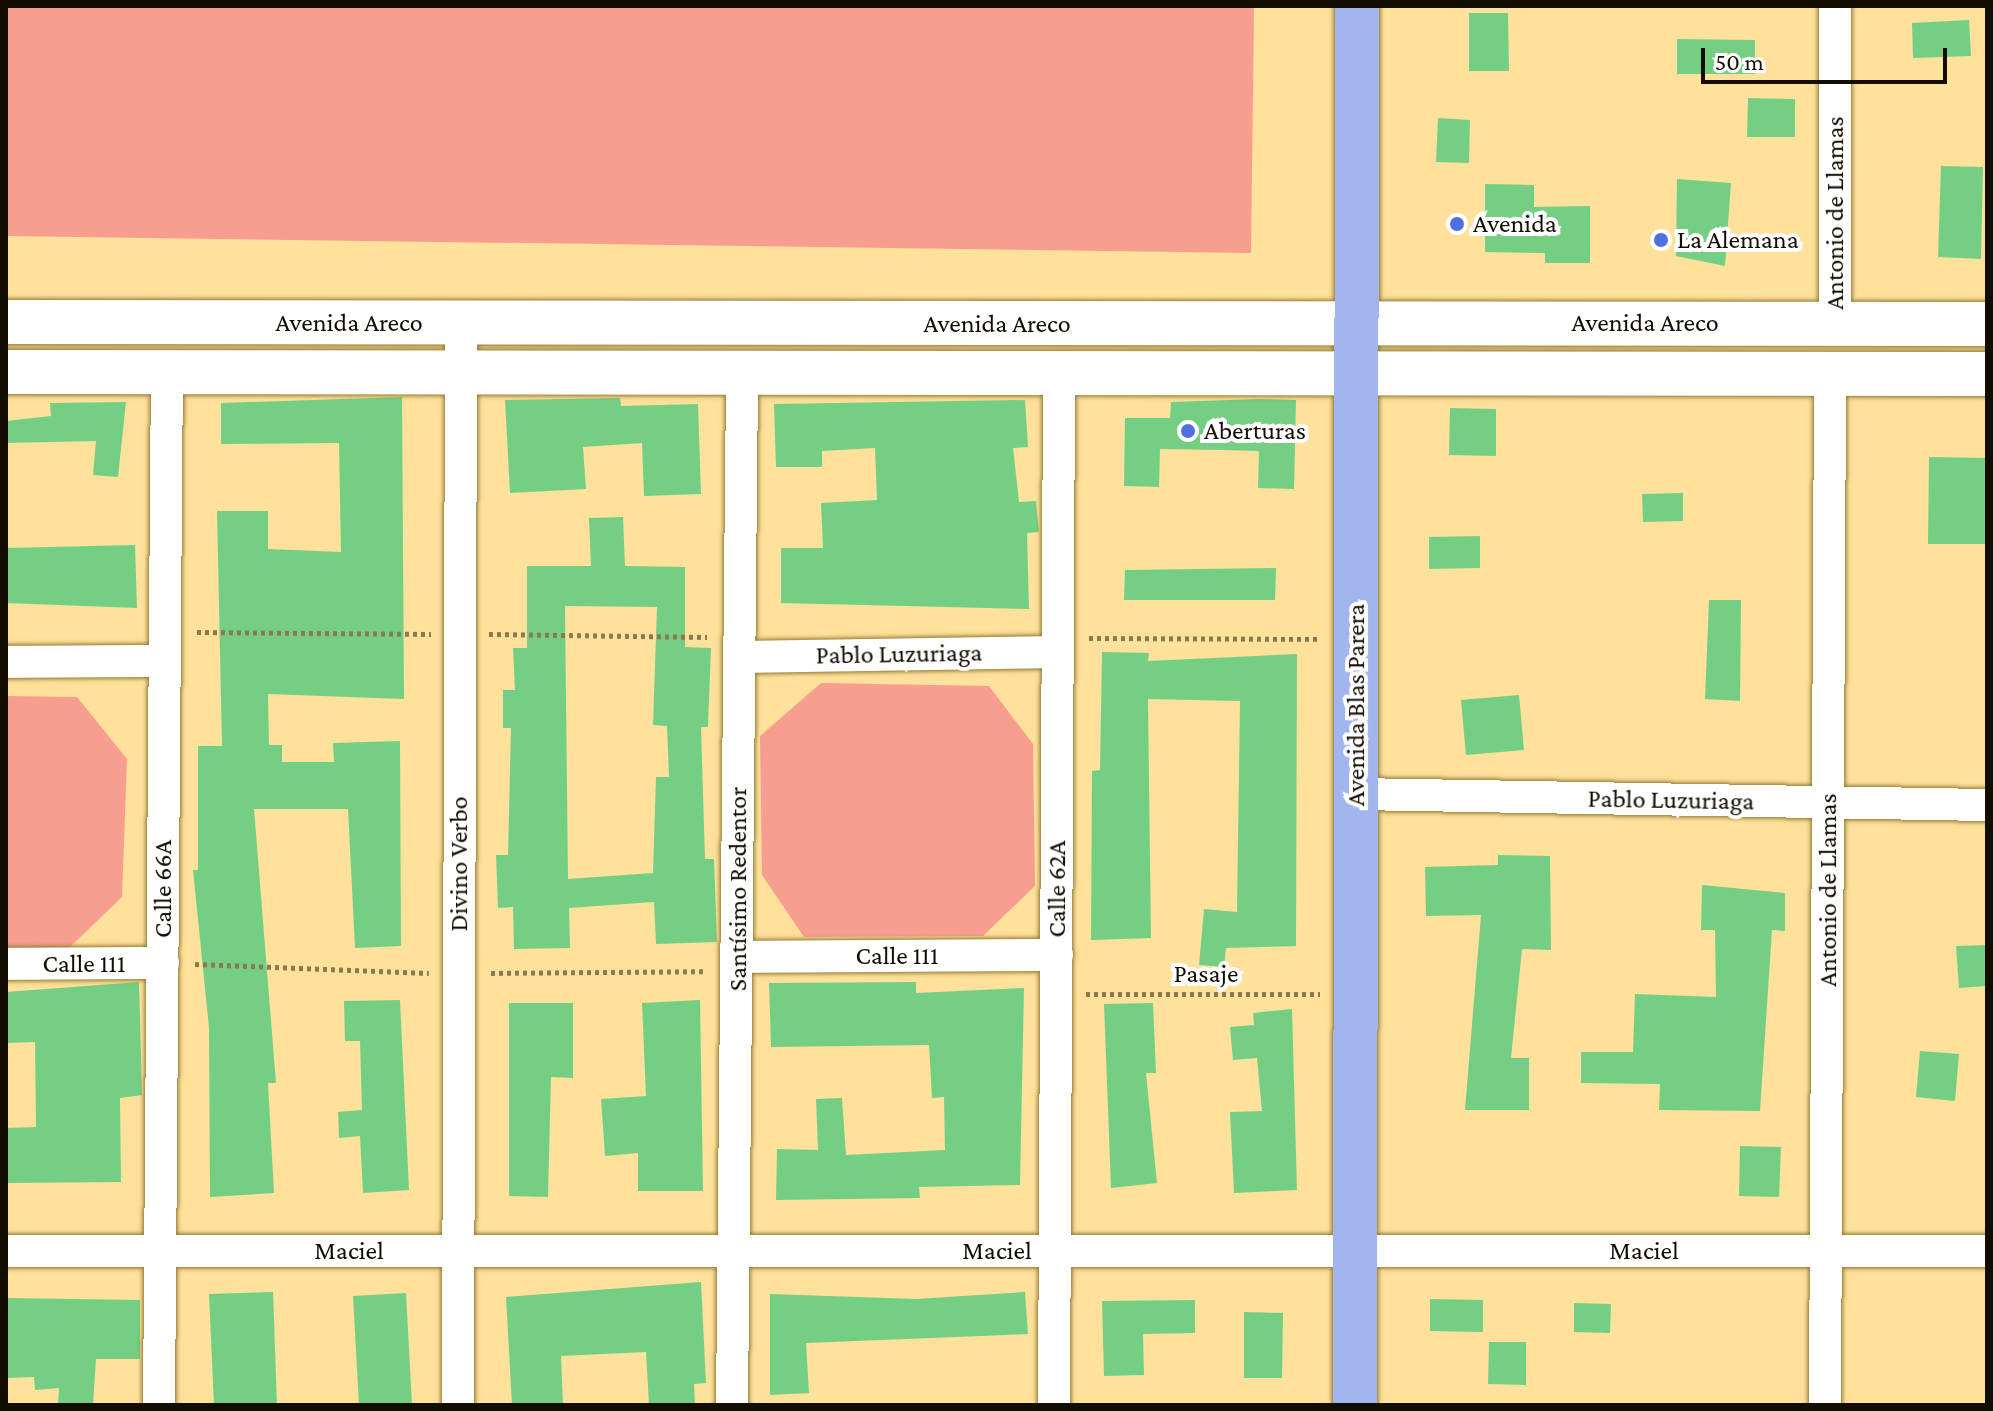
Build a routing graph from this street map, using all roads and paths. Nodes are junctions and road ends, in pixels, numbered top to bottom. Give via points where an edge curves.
1 (1357, 6) edge
2 (1835, 6) edge
3 (6, 322) edge
4 (461, 323) junction
5 (1835, 323) junction
6 (1356, 324) junction
7 (1987, 324) edge
8 (6, 372) edge
9 (167, 372) junction
10 (460, 373) junction
11 (742, 373) junction
12 (1059, 373) junction
13 (1357, 374) junction
14 (1830, 374) junction
15 (1987, 374) edge
16 (1356, 639) junction
17 (1058, 645) junction
18 (740, 657) junction
19 (165, 661) junction
20 (6, 662) edge
21 (1356, 794) junction
22 (1829, 803) junction
23 (1987, 805) edge
24 (1057, 955) junction
25 (737, 957) junction
26 (163, 963) junction
27 (6, 964) edge
28 (1057, 994) junction
29 (1356, 994) junction
30 (6, 1251) edge
31 (160, 1251) junction
32 (458, 1251) junction
33 (733, 1251) junction
34 (1355, 1251) junction
35 (1826, 1251) junction
36 (1987, 1251) edge
37 (1055, 1252) junction
38 (159, 1405) edge
39 (458, 1405) edge
40 (732, 1405) edge
41 (1054, 1405) edge
42 (1355, 1405) edge
43 (1825, 1405) edge

1 - 6 main road, Avenida Blas Parera
2 - 5 street, Antonio de Llamas
3 - 4 main road, Avenida Areco
4 - 6 main road, Avenida Areco
4 - 10 street, Divino Verbo
5 - 6 main road, Avenida Areco
5 - 7 main road, Avenida Areco
6 - 13 main road, Avenida Blas Parera
8 - 9 main road, Avenida Areco
9 - 10 main road, Avenida Areco
9 - 19 street, Calle 66A
10 - 11 main road, Avenida Areco
10 - 32 street, Divino Verbo
11 - 12 main road, Avenida Areco
11 - 18 street, Santísimo Redentor
12 - 13 main road, Avenida Areco
12 - 17 street, Calle 62A
13 - 14 main road, Avenida Areco
13 - 16 main road, Avenida Blas Parera
14 - 15 main road, Avenida Areco
14 - 22 street, Antonio de Llamas
16 - 17 path
16 - 21 main road, Avenida Blas Parera
17 - 18 street, Pablo Luzuriaga
17 - 24 street, Calle 62A
18 - 25 street, Santísimo Redentor
19 - 20 street
19 - 26 street, Calle 66A
21 - 22 street, Pablo Luzuriaga
21 - 29 main road, Avenida Blas Parera
22 - 23 street, Pablo Luzuriaga
22 - 35 street, Antonio de Llamas
24 - 25 street, Calle 111
24 - 28 street, Calle 62A
25 - 33 street, Santísimo Redentor
26 - 27 street, Calle 111
26 - 31 street, Calle 66A
28 - 29 path, Pasaje
28 - 37 street, Calle 62A
29 - 34 main road, Avenida Blas Parera
30 - 31 street, Maciel
31 - 32 street, Maciel
31 - 38 street, Calle 66A
32 - 33 street, Maciel
32 - 39 street, Divino Verbo
33 - 37 street, Maciel
33 - 40 street, Santísimo Redentor
34 - 35 street, Maciel
34 - 37 street, Maciel
34 - 42 main road, Avenida Blas Parera
35 - 36 street, Maciel
35 - 43 street, Antonio de Llamas
37 - 41 street, Calle 62A

